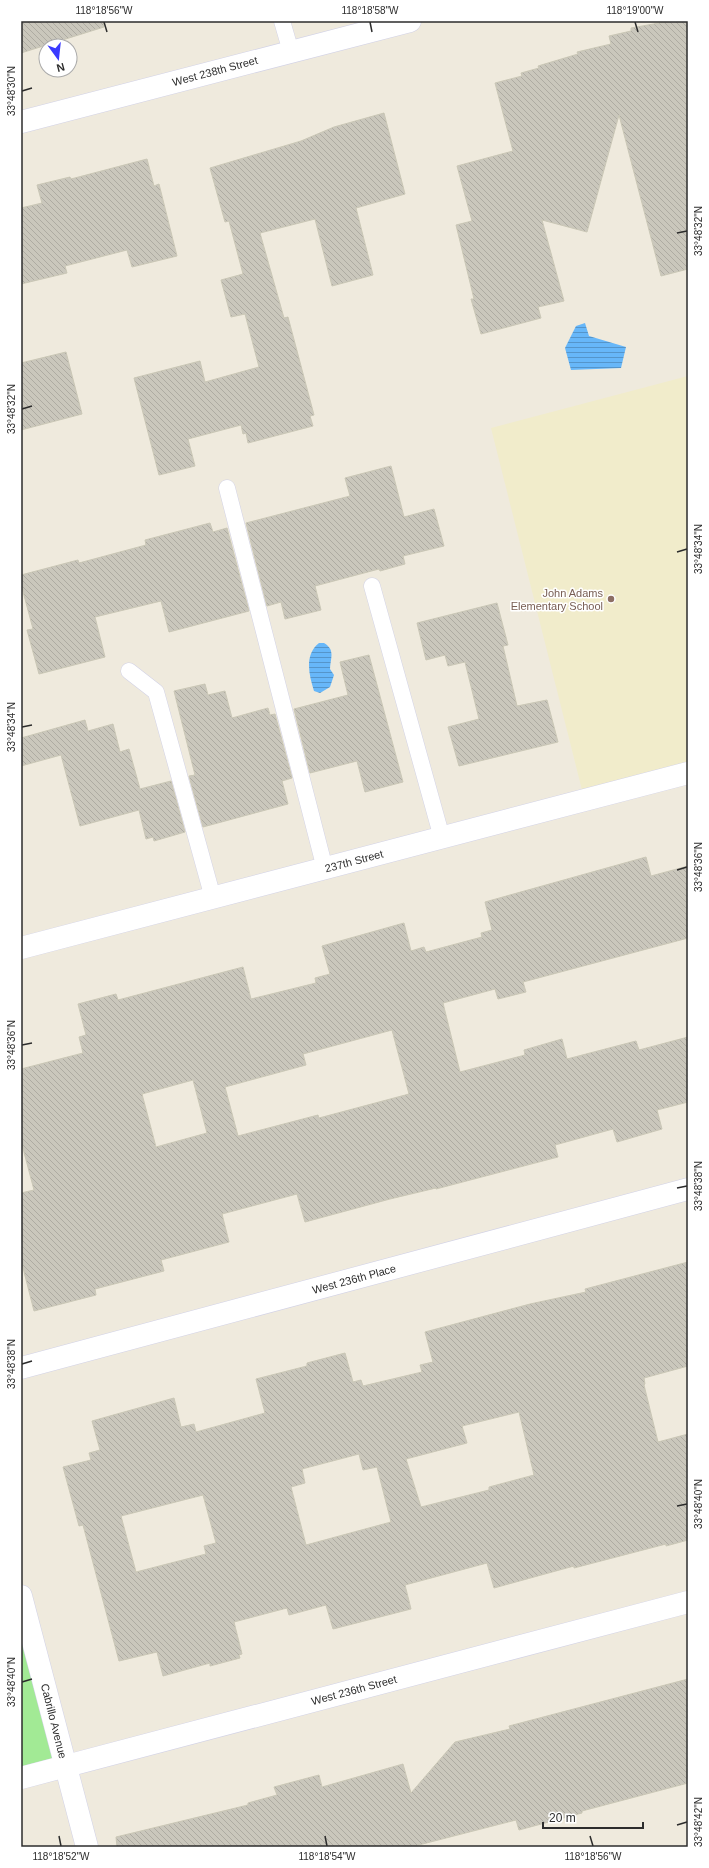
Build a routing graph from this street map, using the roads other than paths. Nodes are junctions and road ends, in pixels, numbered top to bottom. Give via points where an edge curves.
1 (282, 21) edge
2 (410, 21) edge
3 (291, 52) junction
4 (21, 122) edge
5 (227, 488) dead end
6 (372, 586) dead end
7 (129, 671) dead end
8 (688, 774) edge
9 (442, 838) junction
10 (325, 868) junction
11 (213, 898) junction
12 (21, 948) edge
13 (688, 1189) edge
14 (21, 1368) edge
15 (21, 1596) edge
16 (688, 1602) edge
17 (65, 1767) junction
18 (21, 1778) edge
19 (87, 1847) edge

1 - 3 lane
2 - 3 street, West 238th Street
3 - 4 street, West 238th Street
5 - 10 lane
6 - 9 lane
7 - 11 lane via 156,692
8 - 9 street, 237th Street
9 - 10 street, 237th Street
10 - 11 street, 237th Street
11 - 12 street, 237th Street
13 - 14 street, West 236th Place
15 - 17 street, Cabrillo Avenue
16 - 17 street, West 236th Street
17 - 18 street, West 236th Street
17 - 19 street, Cabrillo Avenue

